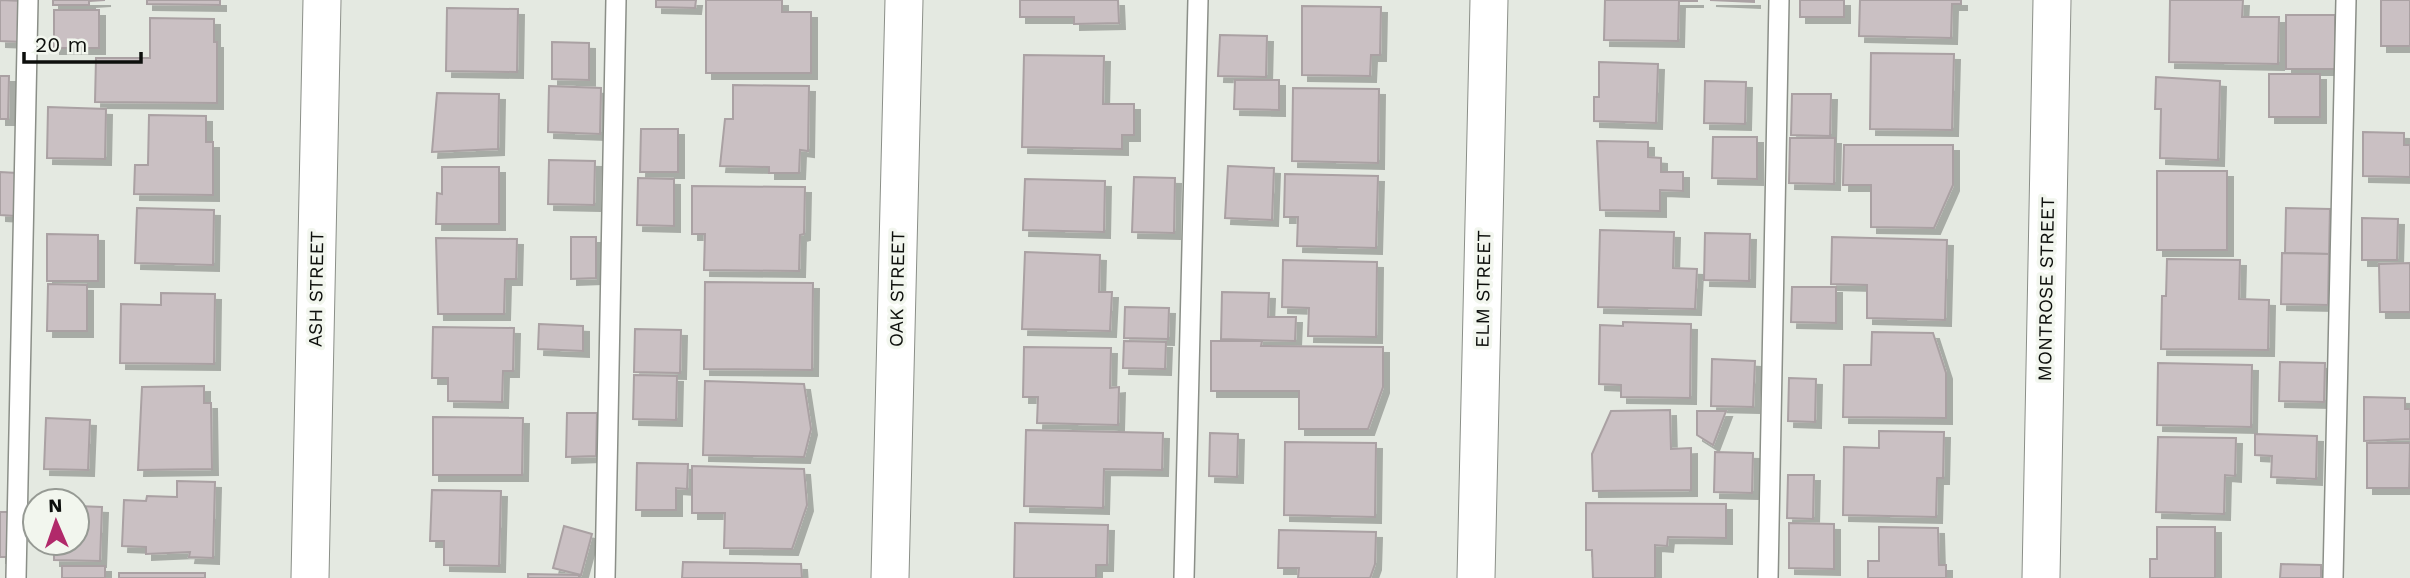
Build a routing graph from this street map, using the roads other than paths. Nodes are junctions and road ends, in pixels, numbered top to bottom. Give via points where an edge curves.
1 (28, 0) edge
2 (322, 0) edge
3 (616, 0) edge
4 (904, 0) edge
5 (1198, 0) edge
6 (1489, 0) edge
7 (1779, 0) edge
8 (2052, 0) edge
9 (2346, 0) edge
10 (16, 578) edge
11 (310, 578) edge
12 (605, 578) edge
13 (890, 578) edge
14 (1184, 578) edge
15 (1476, 578) edge
16 (1768, 578) edge
17 (2041, 578) edge
18 (2333, 578) edge

1 - 10 lane
2 - 11 street, ASH STREET
3 - 12 lane
4 - 13 street, OAK STREET
5 - 14 lane
6 - 15 street, ELM STREET
7 - 16 lane
8 - 17 street, MONTROSE STREET
9 - 18 lane

